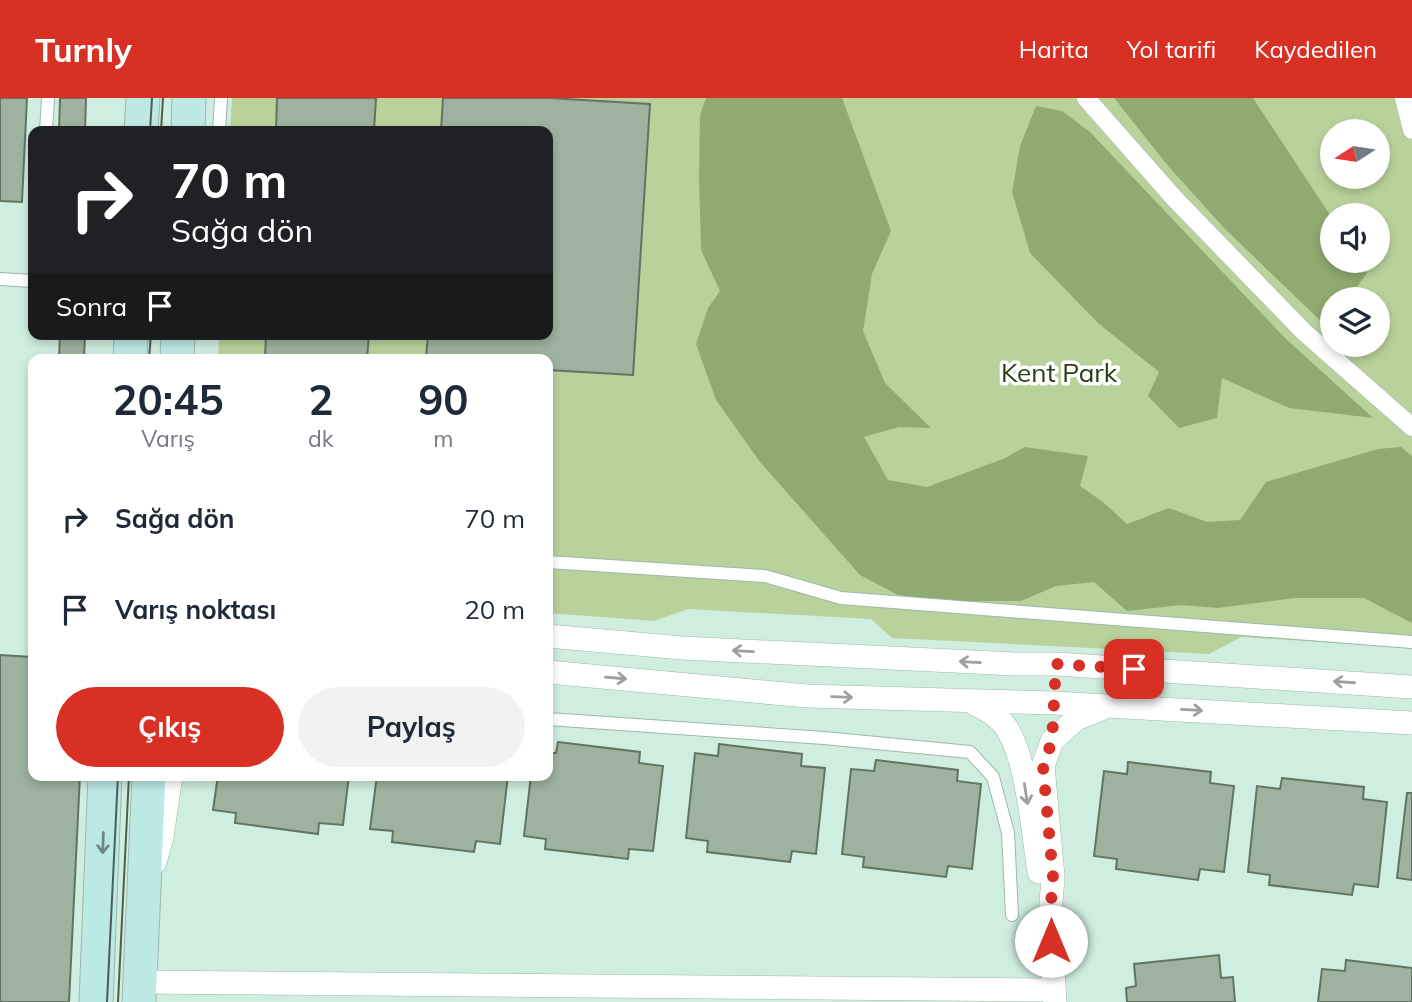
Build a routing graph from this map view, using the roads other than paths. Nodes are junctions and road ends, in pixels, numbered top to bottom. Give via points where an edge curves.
1 (48, 98) edge
2 (143, 98) edge
3 (189, 98) edge
4 (221, 98) edge
5 (1086, 98) edge
6 (1404, 98) edge
7 (46, 126) edge
8 (141, 126) edge
9 (188, 126) edge
10 (219, 126) edge
11 (1412, 130) edge
12 (0, 279) edge
13 (28, 281) edge
14 (1412, 428) edge
15 (553, 562) edge
16 (553, 636) edge
17 (1412, 642) edge
18 (1015, 664) junction
19 (1056, 664) junction
20 (553, 672) edge
21 (1412, 687) edge
22 (968, 700) junction
23 (1013, 702) junction
24 (1054, 703) junction
25 (1115, 706) junction
26 (553, 719) edge
27 (1412, 723) edge
28 (1052, 741) junction
29 (1015, 746) junction
30 (106, 781) edge
31 (149, 781) edge
32 (170, 781) edge
33 (144, 902) junction
34 (1012, 915) dead end
35 (1050, 916) junction
36 (139, 992) edge
37 (1054, 996) edge
38 (96, 1002) edge

1 - 7 lane
2 - 8 main road
3 - 9 main road
4 - 10 lane
5 - 14 street via 1304,332
6 - 11 street
12 - 13 lane
15 - 17 lane via 765,576 841,597
18 -> 16 street via 682,648
18 - 19 street
18 - 23 street
21 -> 19 street
19 - 24 street
20 -> 22 street via 807,696
22 - 23 street
22 - 29 street via 997,718
23 - 24 street
23 - 29 street
24 - 25 street
24 - 28 street
25 -> 27 street
25 - 28 street via 1076,719
26 - 34 lane via 970,752 993,777 1008,833
28 - 35 street via 1043,766 1053,877
29 -> 35 street
30 -> 38 main road
31 - 33 main road
32 - 33 street via 162,837
33 - 36 main road
35 - 37 street
36 - 37 street

